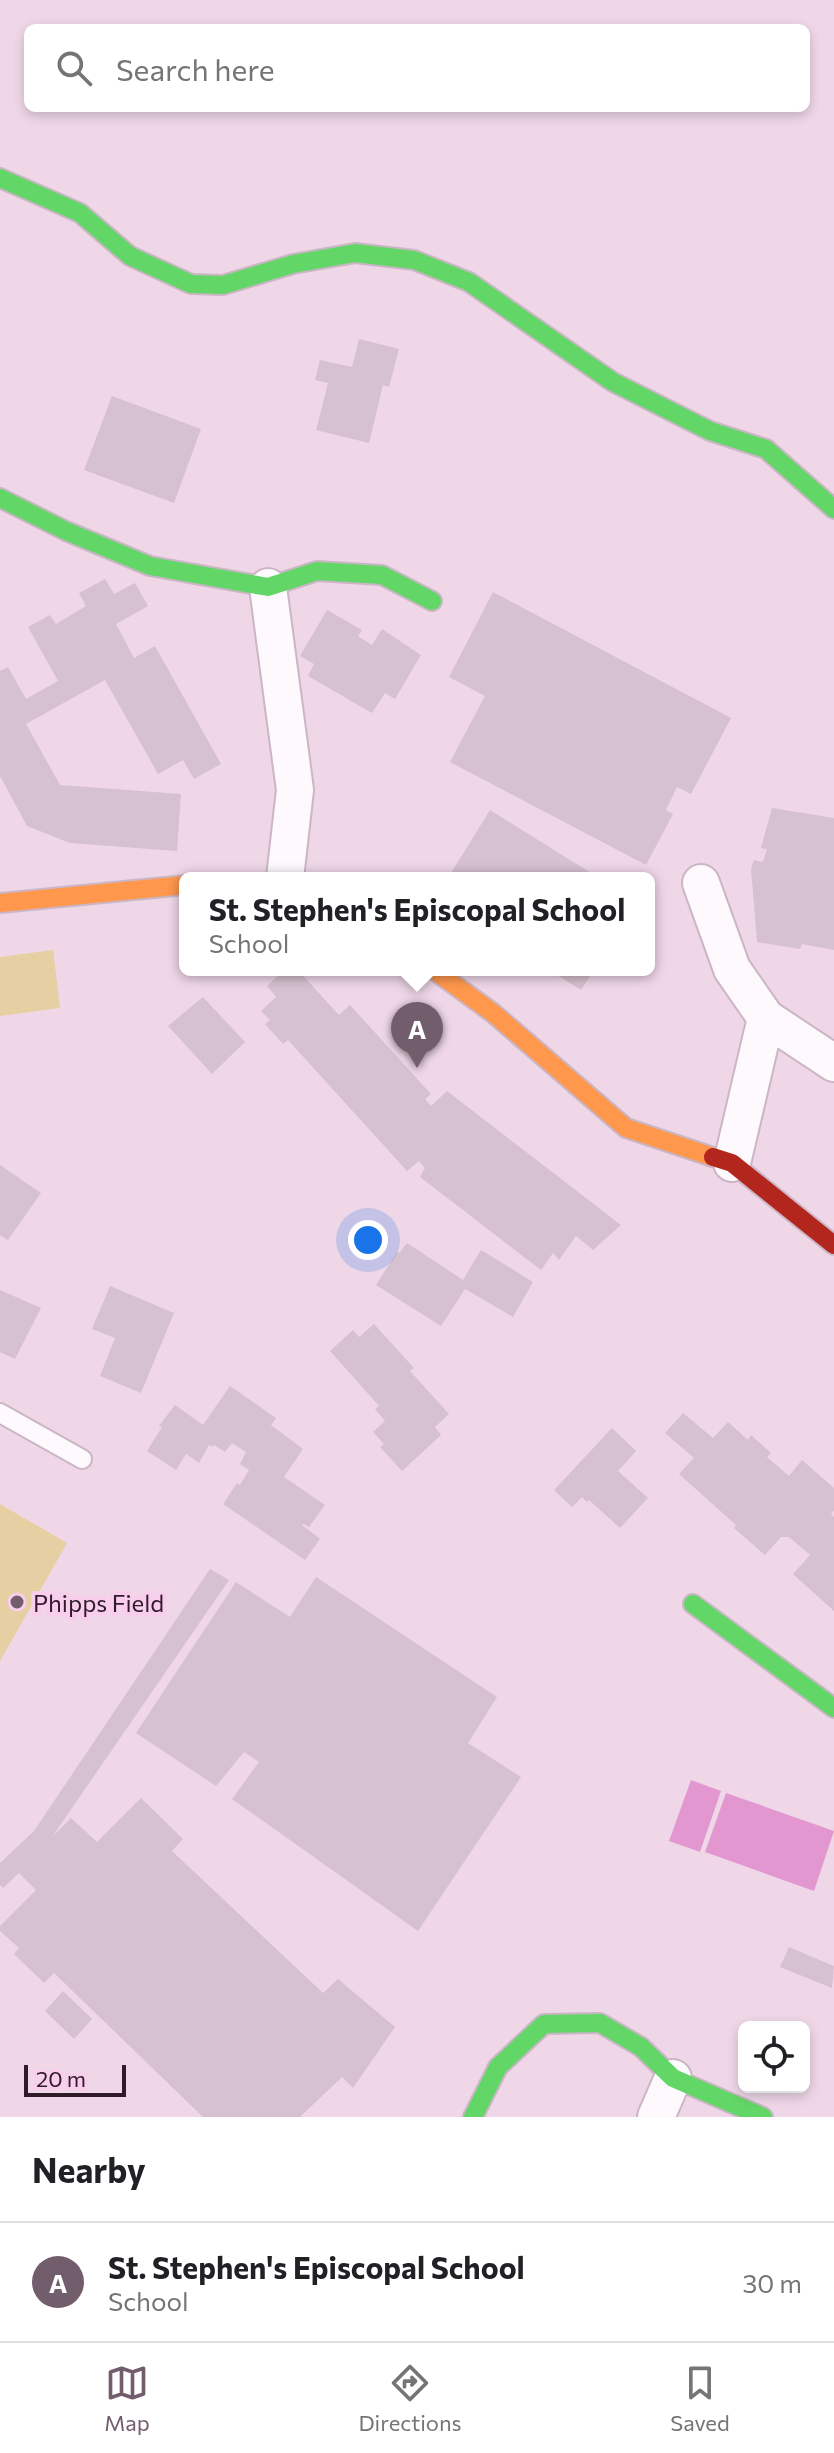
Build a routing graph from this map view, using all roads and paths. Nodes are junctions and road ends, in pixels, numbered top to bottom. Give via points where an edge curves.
1 (0, 178) edge
2 (0, 498) edge
3 (834, 509) edge
4 (268, 587) junction
5 (432, 601) dead end
6 (286, 872) edge
7 (701, 883) dead end
8 (179, 886) edge
9 (0, 903) edge
10 (442, 976) edge
11 (766, 1018) junction
12 (834, 1063) edge
13 (732, 1163) junction
14 (834, 1245) edge
15 (0, 1413) edge
16 (82, 1459) dead end
17 (693, 1604) dead end
18 (834, 1708) edge
19 (673, 2078) junction
20 (473, 2117) edge
21 (656, 2117) edge
22 (763, 2117) edge

1 - 3 street via 80,213 130,256 191,284 223,285 355,253 414,260 469,282 613,382 710,431 766,449
2 - 4 street via 150,566
4 - 5 street via 317,571 382,575
4 - 6 street via 295,790
7 - 11 street via 732,969
8 - 9 street
10 - 13 street via 626,1128
11 - 12 street
11 - 13 street
13 - 14 street
15 - 16 lane
17 - 18 street
19 - 20 street via 641,2047 600,2023 544,2024 498,2067
19 - 21 street
19 - 22 street

